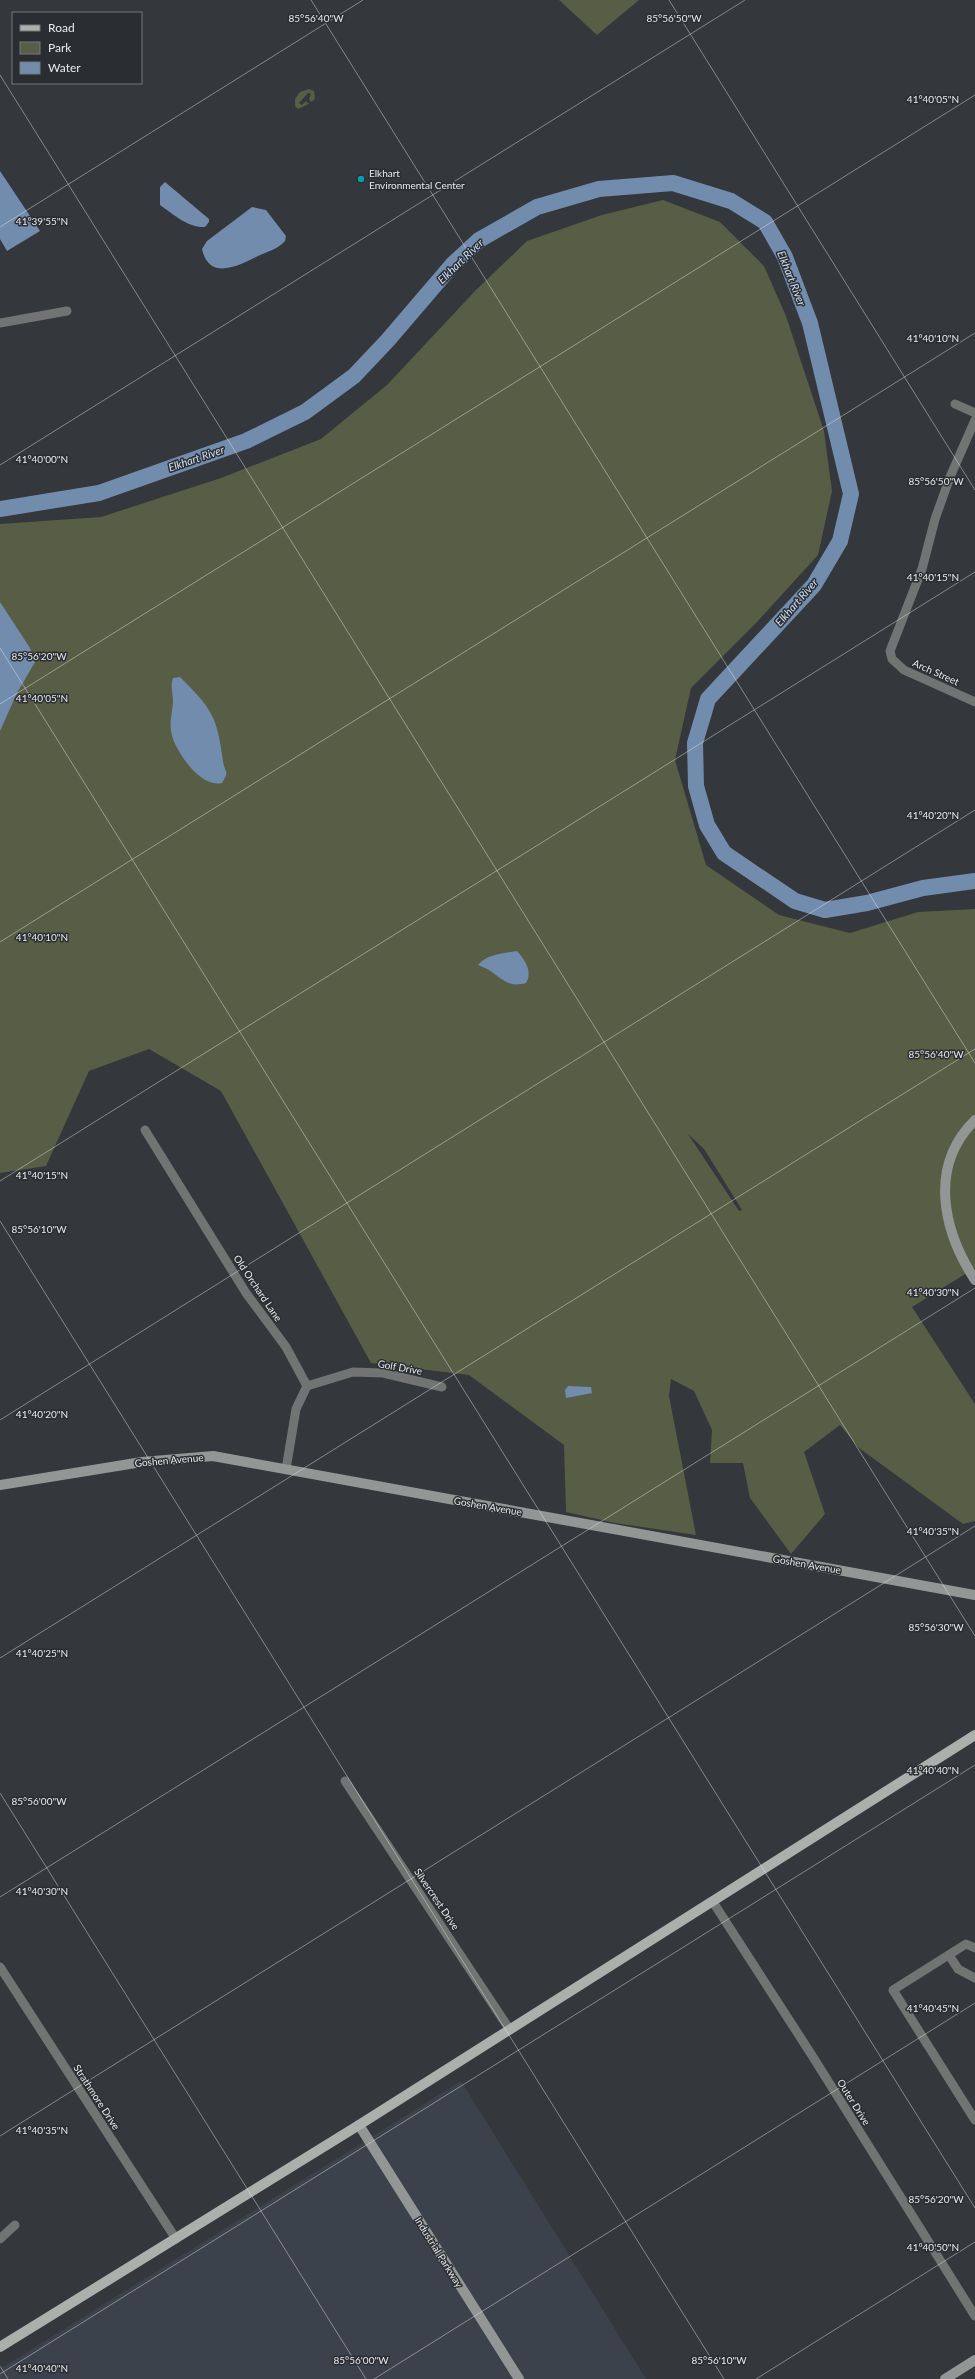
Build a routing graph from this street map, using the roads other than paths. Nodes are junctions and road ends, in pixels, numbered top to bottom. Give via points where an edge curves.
1 (67, 311) dead end
2 (0, 323) edge
3 (955, 404) dead end
4 (975, 413) edge
5 (975, 420) edge
6 (975, 702) edge
7 (975, 1120) edge
8 (145, 1130) dead end
9 (975, 1280) edge
10 (307, 1386) junction
11 (442, 1387) dead end
12 (286, 1469) junction
13 (1, 1482) edge
14 (975, 1596) edge
15 (975, 1735) edge
16 (344, 1781) dead end
17 (713, 1902) junction
18 (975, 1948) edge
19 (949, 1955) junction
20 (0, 1967) edge
21 (975, 1978) edge
22 (510, 2030) junction
23 (974, 2117) edge
24 (359, 2126) junction
25 (15, 2225) dead end
26 (0, 2239) edge
27 (176, 2239) junction
28 (975, 2316) edge
29 (0, 2346) edge
30 (975, 2360) edge
31 (519, 2379) edge
32 (945, 2379) edge

1 - 2 street
3 - 4 street
5 - 6 street, Arch Street via 950,477 935,519 922,569 891,642 890,651 892,659 904,670
7 - 9 street via 958,1142 950,1161 945,1198 947,1220 954,1241
8 - 10 street, Old Orchard Lane via 246,1293 286,1347
10 - 11 street, Golf Drive via 353,1372 383,1373
10 - 12 street via 296,1409
12 - 13 street, Goshen Avenue via 213,1456 142,1462
12 - 14 street, Goshen Avenue
15 - 17 main road
16 - 22 street, Silvercrest Drive
17 - 22 main road
17 - 28 street, Outer Drive
18 - 19 street via 966,1944
19 - 21 street via 958,1969
19 - 23 street via 893,1990
20 - 27 street, Strathmore Drive
22 - 24 main road
24 - 27 main road
24 - 31 street, Industrial Parkway
25 - 26 street
27 - 29 main road
30 - 32 street

